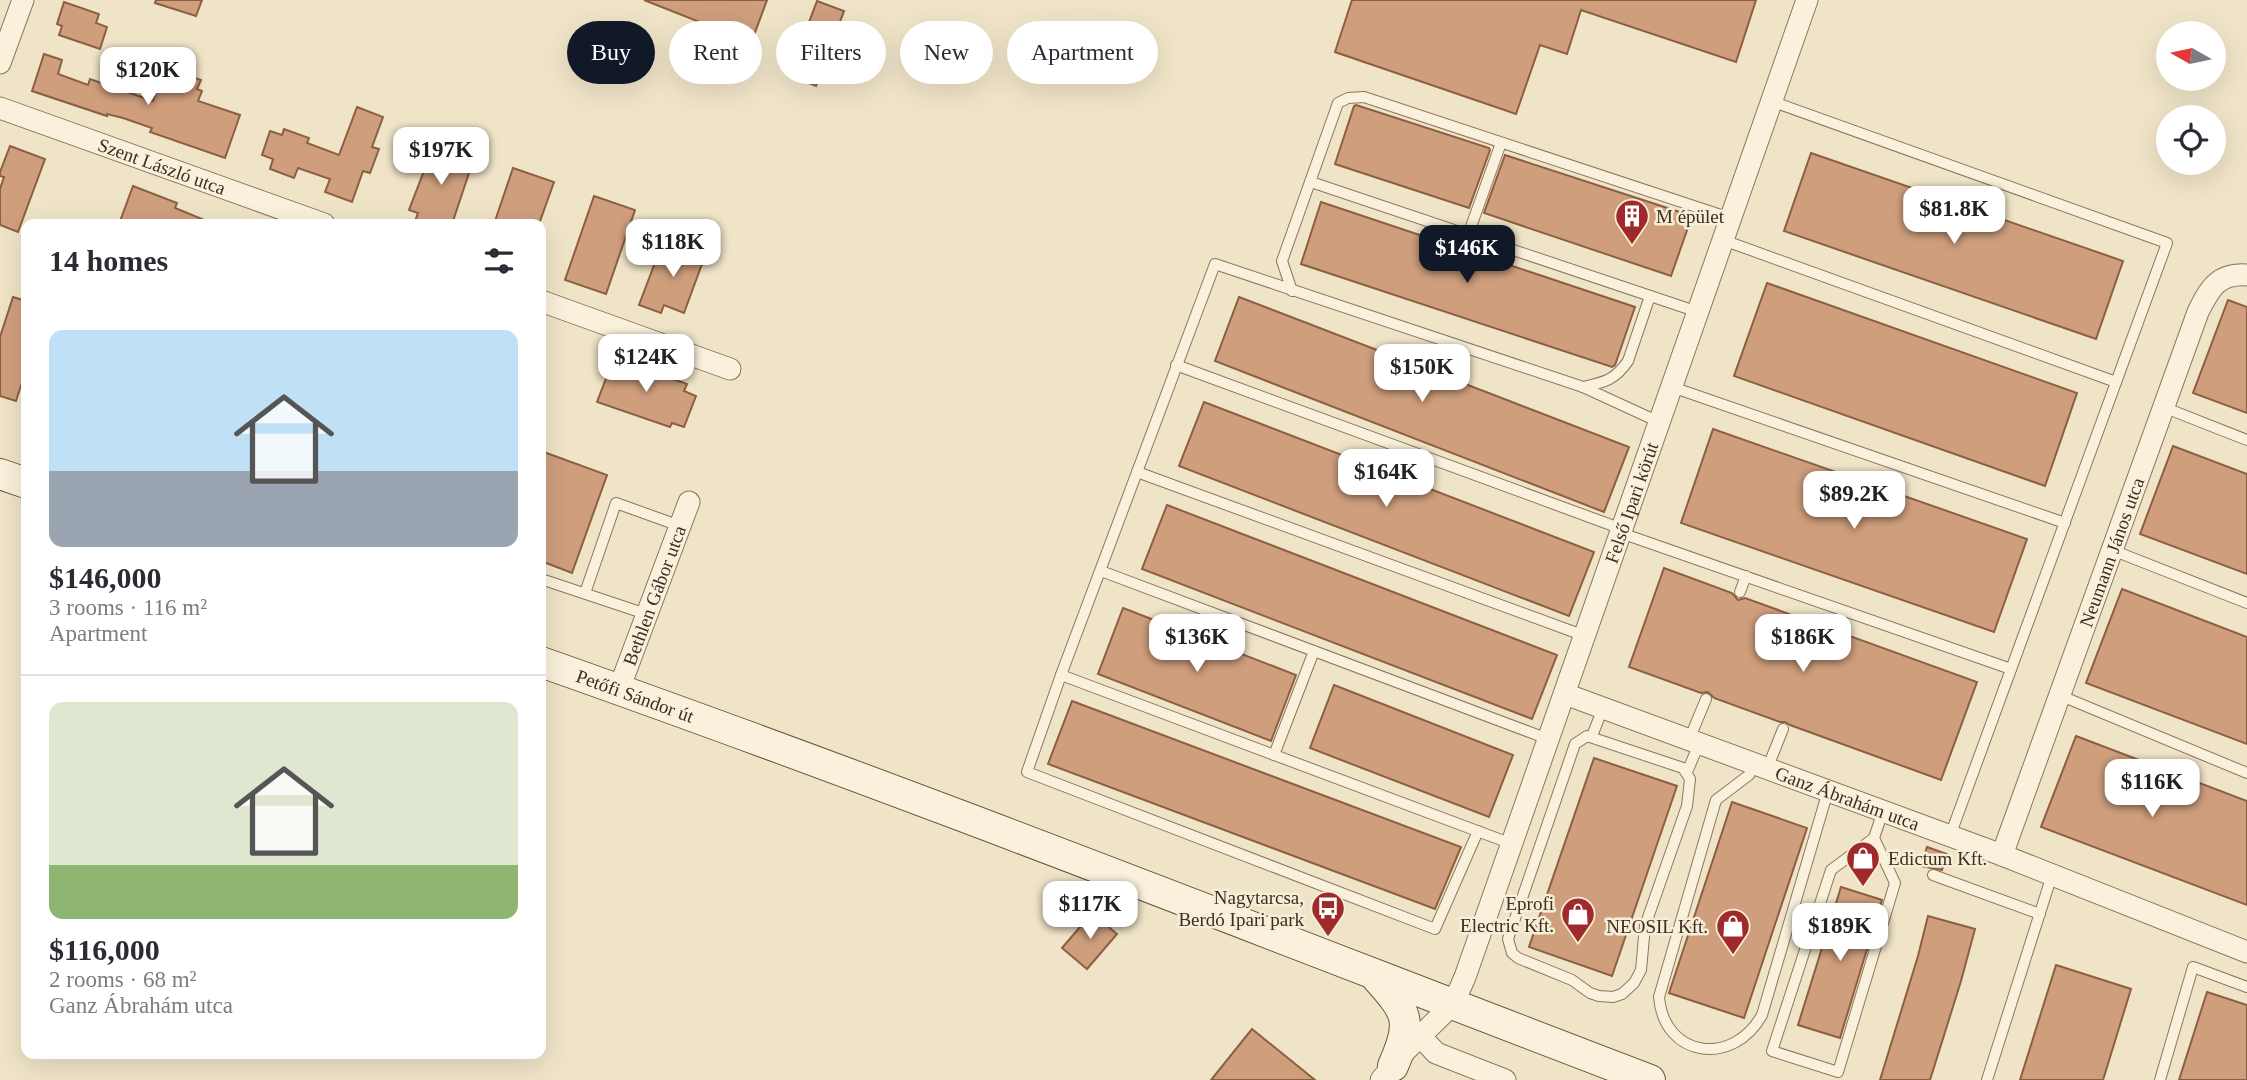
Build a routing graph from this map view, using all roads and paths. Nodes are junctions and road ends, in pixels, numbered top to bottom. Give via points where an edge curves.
1 (23, 0) edge
2 (1807, 0) edge
3 (0, 62) edge
4 (1771, 102) junction
5 (0, 108) edge
6 (1501, 143) junction
7 (1311, 182) junction
8 (1730, 218) junction
9 (310, 219) edge
10 (1468, 235) junction
11 (1723, 240) junction
12 (2247, 275) edge
13 (1292, 291) junction
14 (1650, 296) junction
15 (546, 303) edge
16 (1698, 312) junction
17 (1176, 365) junction
18 (730, 369) dead end
19 (2116, 382) junction
20 (1583, 387) junction
21 (1672, 387) junction
22 (2163, 407) junction
23 (1659, 422) junction
24 (2247, 440) edge
25 (1137, 472) junction
26 (0, 474) edge
27 (21, 481) edge
28 (689, 502) dead end
29 (2065, 523) junction
30 (680, 526) junction
31 (1622, 531) junction
32 (2112, 550) junction
33 (1101, 571) junction
34 (1746, 576) junction
35 (546, 581) edge
36 (1740, 592) dead end
37 (585, 593) junction
38 (2247, 603) edge
39 (646, 614) junction
40 (1585, 636) junction
41 (1314, 651) junction
42 (546, 664) edge
43 (2011, 669) junction
44 (1061, 675) junction
45 (619, 689) junction
46 (1565, 694) junction
47 (2059, 695) junction
48 (1706, 699) dead end
49 (1603, 708) junction
50 (1783, 729) dead end
51 (1592, 736) junction
52 (1548, 739) junction
53 (1694, 742) junction
54 (1274, 755) junction
55 (1760, 766) junction
56 (1687, 772) junction
57 (2247, 773) edge
58 (1828, 791) junction
59 (1883, 811) junction
60 (1478, 831) junction
61 (1951, 836) junction
62 (1874, 838) junction
63 (1512, 844) junction
64 (2002, 855) junction
65 (1933, 875) dead end
66 (2052, 875) junction
67 (2040, 914) junction
68 (2247, 952) edge
69 (1374, 974) junction
70 (2247, 987) edge
71 (1452, 1004) junction
72 (1420, 1036) junction
73 (1387, 1073) edge
74 (1505, 1080) edge
75 (1650, 1080) edge
76 (1987, 1080) edge
77 (2160, 1080) edge

1 - 3 street
2 - 4 street, Felső Ipari körút
4 - 8 street, Felső Ipari körút
4 - 19 lane via 2168,243
5 - 9 street, Szent László utca
6 - 7 lane via 1364,97 1348,98 1338,103
6 - 8 lane
6 - 10 lane
7 - 10 lane
7 - 13 lane via 1282,261
8 - 11 street, Felső Ipari körút
10 - 14 lane
11 - 16 street, Felső Ipari körút
11 - 19 lane
12 - 22 street, Neumann János utca via 2223,278 2210,288
13 - 17 lane via 1215,264
13 - 20 lane
14 - 16 lane
14 - 20 lane via 1622,370 1605,382
15 - 18 street
16 - 21 street, Felső Ipari körút
17 - 25 lane
17 - 31 lane
19 - 29 lane
20 - 23 lane
21 - 23 street, Felső Ipari körút
21 - 29 lane
22 - 24 lane
22 - 32 street, Neumann János utca
23 - 31 street, Felső Ipari körút
25 - 33 lane
25 - 40 lane
26 - 27 main road
28 - 30 street, Bethlen Gábor utca
29 - 43 lane
30 - 37 lane via 616,503
30 - 39 street, Bethlen Gábor utca
31 - 34 lane
31 - 40 street, Felső Ipari körút
32 - 38 lane
32 - 47 street, Neumann János utca
33 - 41 lane
33 - 44 lane
34 - 36 lane
34 - 43 lane
35 - 37 lane
37 - 39 lane
39 - 45 street, Bethlen Gábor utca
40 - 46 street, Felső Ipari körút
41 - 52 lane
41 - 54 lane
42 - 45 main road, Petőfi Sándor út
43 - 61 lane
44 - 54 lane
44 - 60 lane via 1027,772 1435,929
45 - 69 main road, Petőfi Sándor út
46 - 49 street, Ganz Ábrahám utca
46 - 52 street, Felső Ipari körút
47 - 57 lane
47 - 64 street, Neumann János utca
48 - 53 lane
49 - 51 lane
49 - 53 street, Ganz Ábrahám utca
50 - 55 lane
51 - 56 lane
51 - 56 lane via 1575,744 1508,939 1518,958 1572,980 1590,993 1622,994 1641,970 1645,926 1688,806
52 - 63 street, Felső Ipari körút
53 - 55 street, Ganz Ábrahám utca
53 - 56 lane
54 - 60 lane
55 - 58 street, Ganz Ábrahám utca
55 - 58 lane via 1716,800 1659,997 1660,1011 1669,1026 1679,1038 1697,1047 1734,1044 1762,1015
58 - 59 street, Ganz Ábrahám utca
59 - 61 street, Ganz Ábrahám utca
59 - 62 lane
60 - 63 lane
61 - 64 street, Ganz Ábrahám utca
62 - 62 lane via 1831,870 1772,1051 1838,1072 1895,883
63 - 71 street, Felső Ipari körút
64 - 66 street, Ganz Ábrahám utca
65 - 67 lane
66 - 67 lane
66 - 68 street, Ganz Ábrahám utca
67 - 76 lane
69 - 71 main road, Petőfi Sándor út
69 - 73 main road via 1404,1014 1405,1032
70 - 77 lane via 2193,967
71 - 72 street
71 - 75 main road, Petőfi Sándor út
72 - 73 street
72 - 74 street via 1436,1053

